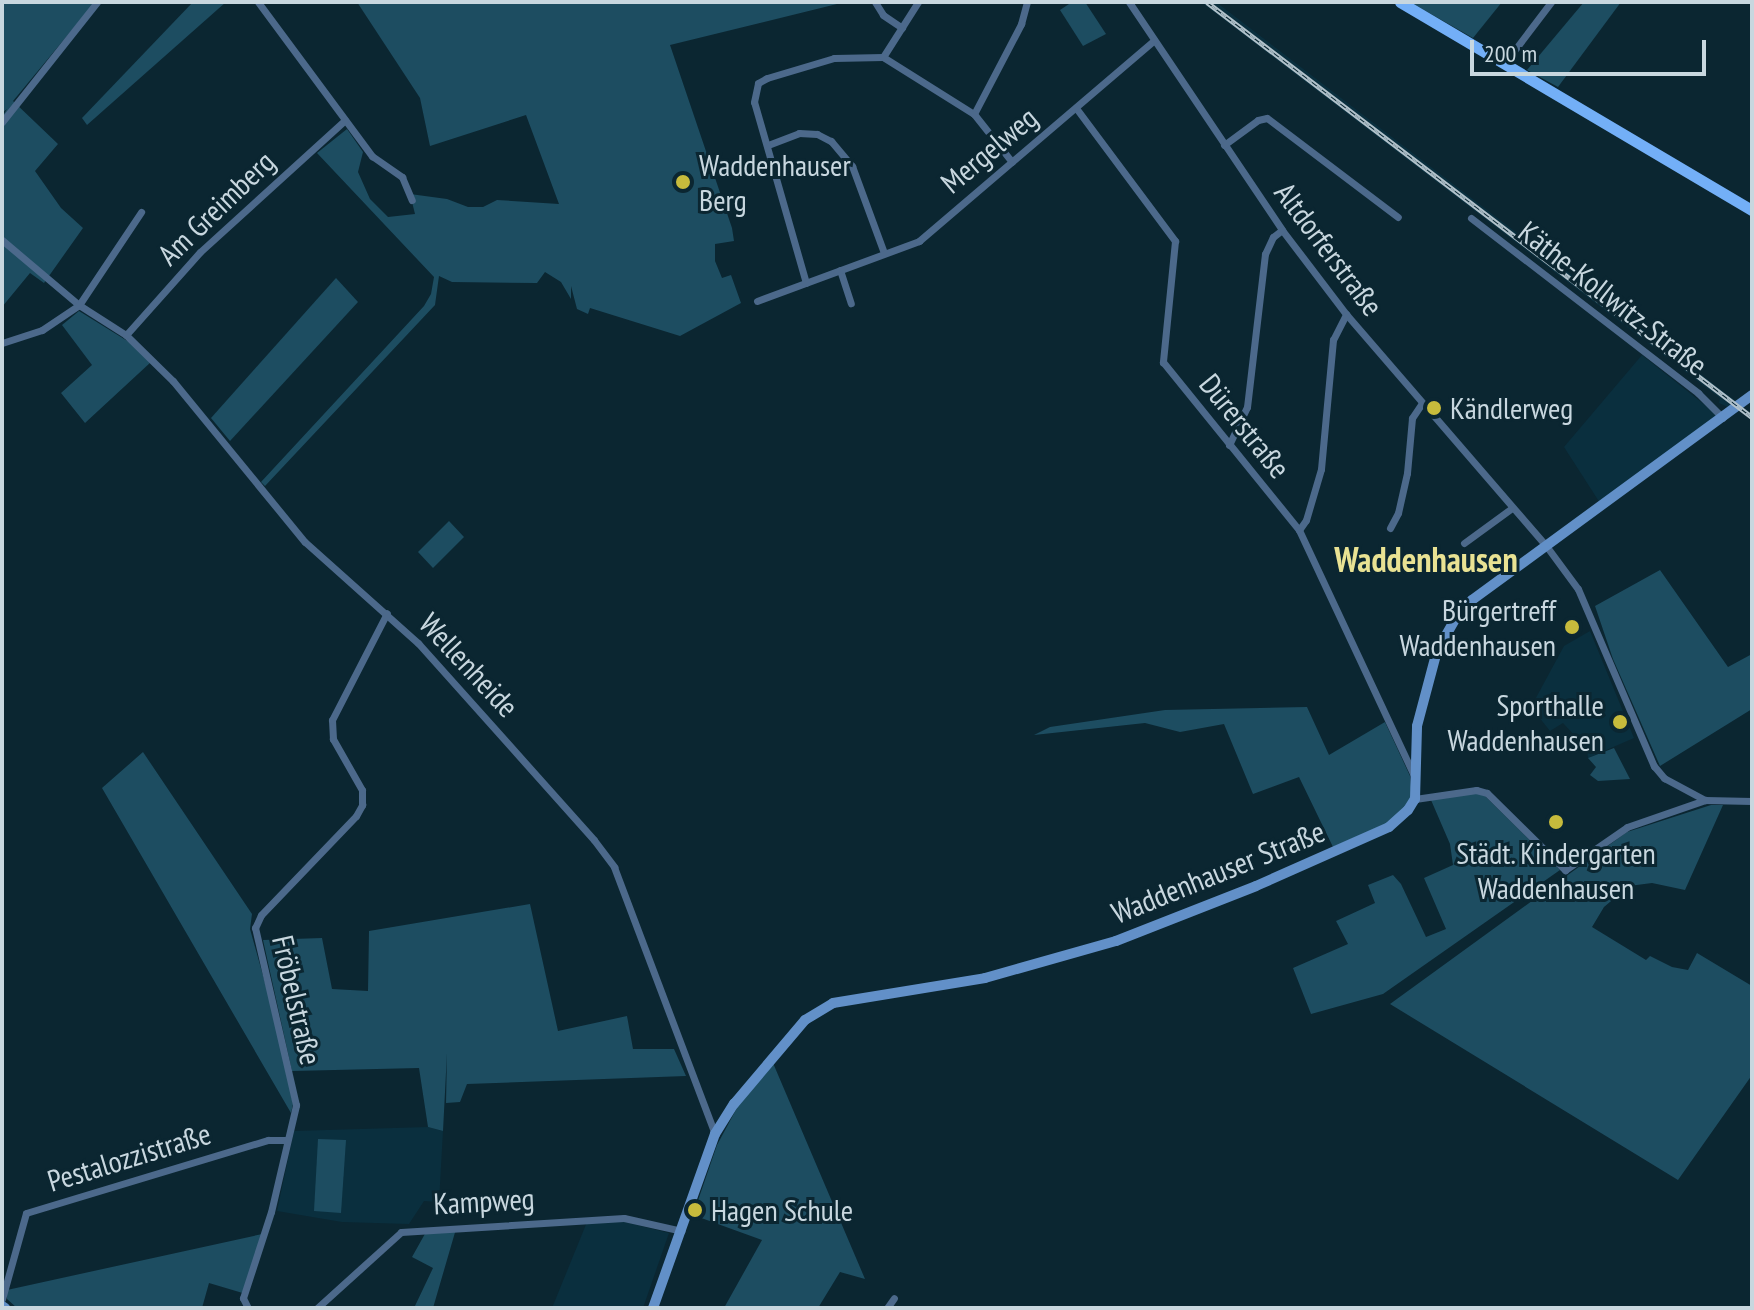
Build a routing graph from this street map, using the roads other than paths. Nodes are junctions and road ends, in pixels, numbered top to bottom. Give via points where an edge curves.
1 (97, 2) edge
2 (258, 2) edge
3 (875, 2) edge
4 (918, 2) edge
5 (1027, 2) edge
6 (1129, 2) edge
7 (1400, 2) edge
8 (1551, 2) edge
9 (902, 28) junction
10 (1154, 40) junction
11 (883, 57) junction
12 (1504, 64) junction
13 (1076, 108) junction
14 (974, 114) junction
15 (345, 120) junction
16 (2, 122) edge
17 (768, 145) junction
18 (1224, 145) junction
19 (1012, 162) junction
20 (412, 200) dead end
21 (1752, 210) edge
22 (141, 212) dead end
23 (1398, 217) dead end
24 (1471, 218) dead end
25 (1282, 230) junction
26 (2, 240) edge
27 (884, 253) junction
28 (840, 270) junction
29 (806, 283) junction
30 (757, 301) dead end
31 (851, 303) dead end
32 (79, 305) junction
33 (1346, 314) junction
34 (126, 335) junction
35 (2, 343) edge
36 (1752, 395) edge
37 (1422, 403) junction
38 (1723, 418) junction
39 (1229, 445) junction
40 (1512, 508) junction
41 (1390, 528) dead end
42 (1299, 530) junction
43 (1464, 543) dead end
44 (1547, 547) junction
45 (387, 613) junction
46 (1416, 778) junction
47 (1415, 799) junction
48 (1705, 800) junction
49 (1752, 801) edge
50 (715, 1134) junction
51 (286, 1140) junction
52 (682, 1231) junction
53 (894, 1298) dead end
54 (2, 1299) edge
55 (248, 1308) edge
56 (317, 1308) edge
57 (653, 1308) edge
58 (887, 1308) edge

1 - 16 street
2 - 15 street
3 - 9 street
4 - 9 street
5 - 14 street
6 - 10 street, Altdorferstraße
7 - 12 main road
8 - 12 street
9 - 11 street
10 - 13 street, Mergelweg
10 - 18 street, Altdorferstraße
11 - 14 street
11 - 17 street via 834,58 758,83 754,102
12 - 21 main road
13 - 19 street, Mergelweg
13 - 39 street, Dürerstraße via 1175,241 1163,362
14 - 19 street
15 - 20 street via 372,156 395,168
15 - 34 street, Am Greimberg via 200,252
17 - 27 street via 799,133 831,141 852,166
17 - 29 street
18 - 23 street via 1267,118
18 - 25 street, Altdorferstraße
19 - 27 street, Mergelweg via 919,241
22 - 32 street
24 - 38 street, Käthe-Kollwitz-Straße via 1698,393
25 - 33 street, Altdorferstraße
25 - 39 street via 1265,254 1247,407
26 - 32 street, Wellenheide
27 - 28 street, Mergelweg
28 - 29 street, Mergelweg
28 - 31 street
29 - 30 street, Mergelweg
32 - 34 street, Wellenheide
32 - 35 street via 42,330
33 - 37 street, Altdorferstraße
33 - 42 street via 1333,340 1321,469
34 - 45 street, Wellenheide via 173,381 305,542
36 - 38 main road
37 - 40 street, Altdorferstraße
37 - 41 street via 1412,418 1407,473
38 - 44 main road
39 - 42 street, Dürerstraße
40 - 43 street
40 - 44 street, Altdorferstraße
42 - 46 street, Dürerstraße
44 - 46 main road via 1472,600 1446,631 1417,726
44 - 48 street, Altdorferstraße via 1578,589 1654,766 1664,778
45 - 50 street, Wellenheide via 539,777 614,867
45 - 51 street, Fröbelstraße via 332,720 333,739 362,790 362,805 261,915 255,928 296,1105
46 - 47 main road
47 - 48 street via 1487,793 1565,870 1627,827
47 - 50 main road, Waddenhauser Straße via 1389,827 1116,941 985,978 833,1003 805,1020
48 - 49 street, Altdorferstraße
50 - 52 main road, Waddenhauser Straße
51 - 54 street, Pestalozzistraße via 268,1140 26,1213
51 - 55 street, Fröbelstraße via 271,1212 243,1298
52 - 56 street, Kampweg via 624,1218 401,1232
52 - 57 main road, Waddenhauser Straße
53 - 58 street

